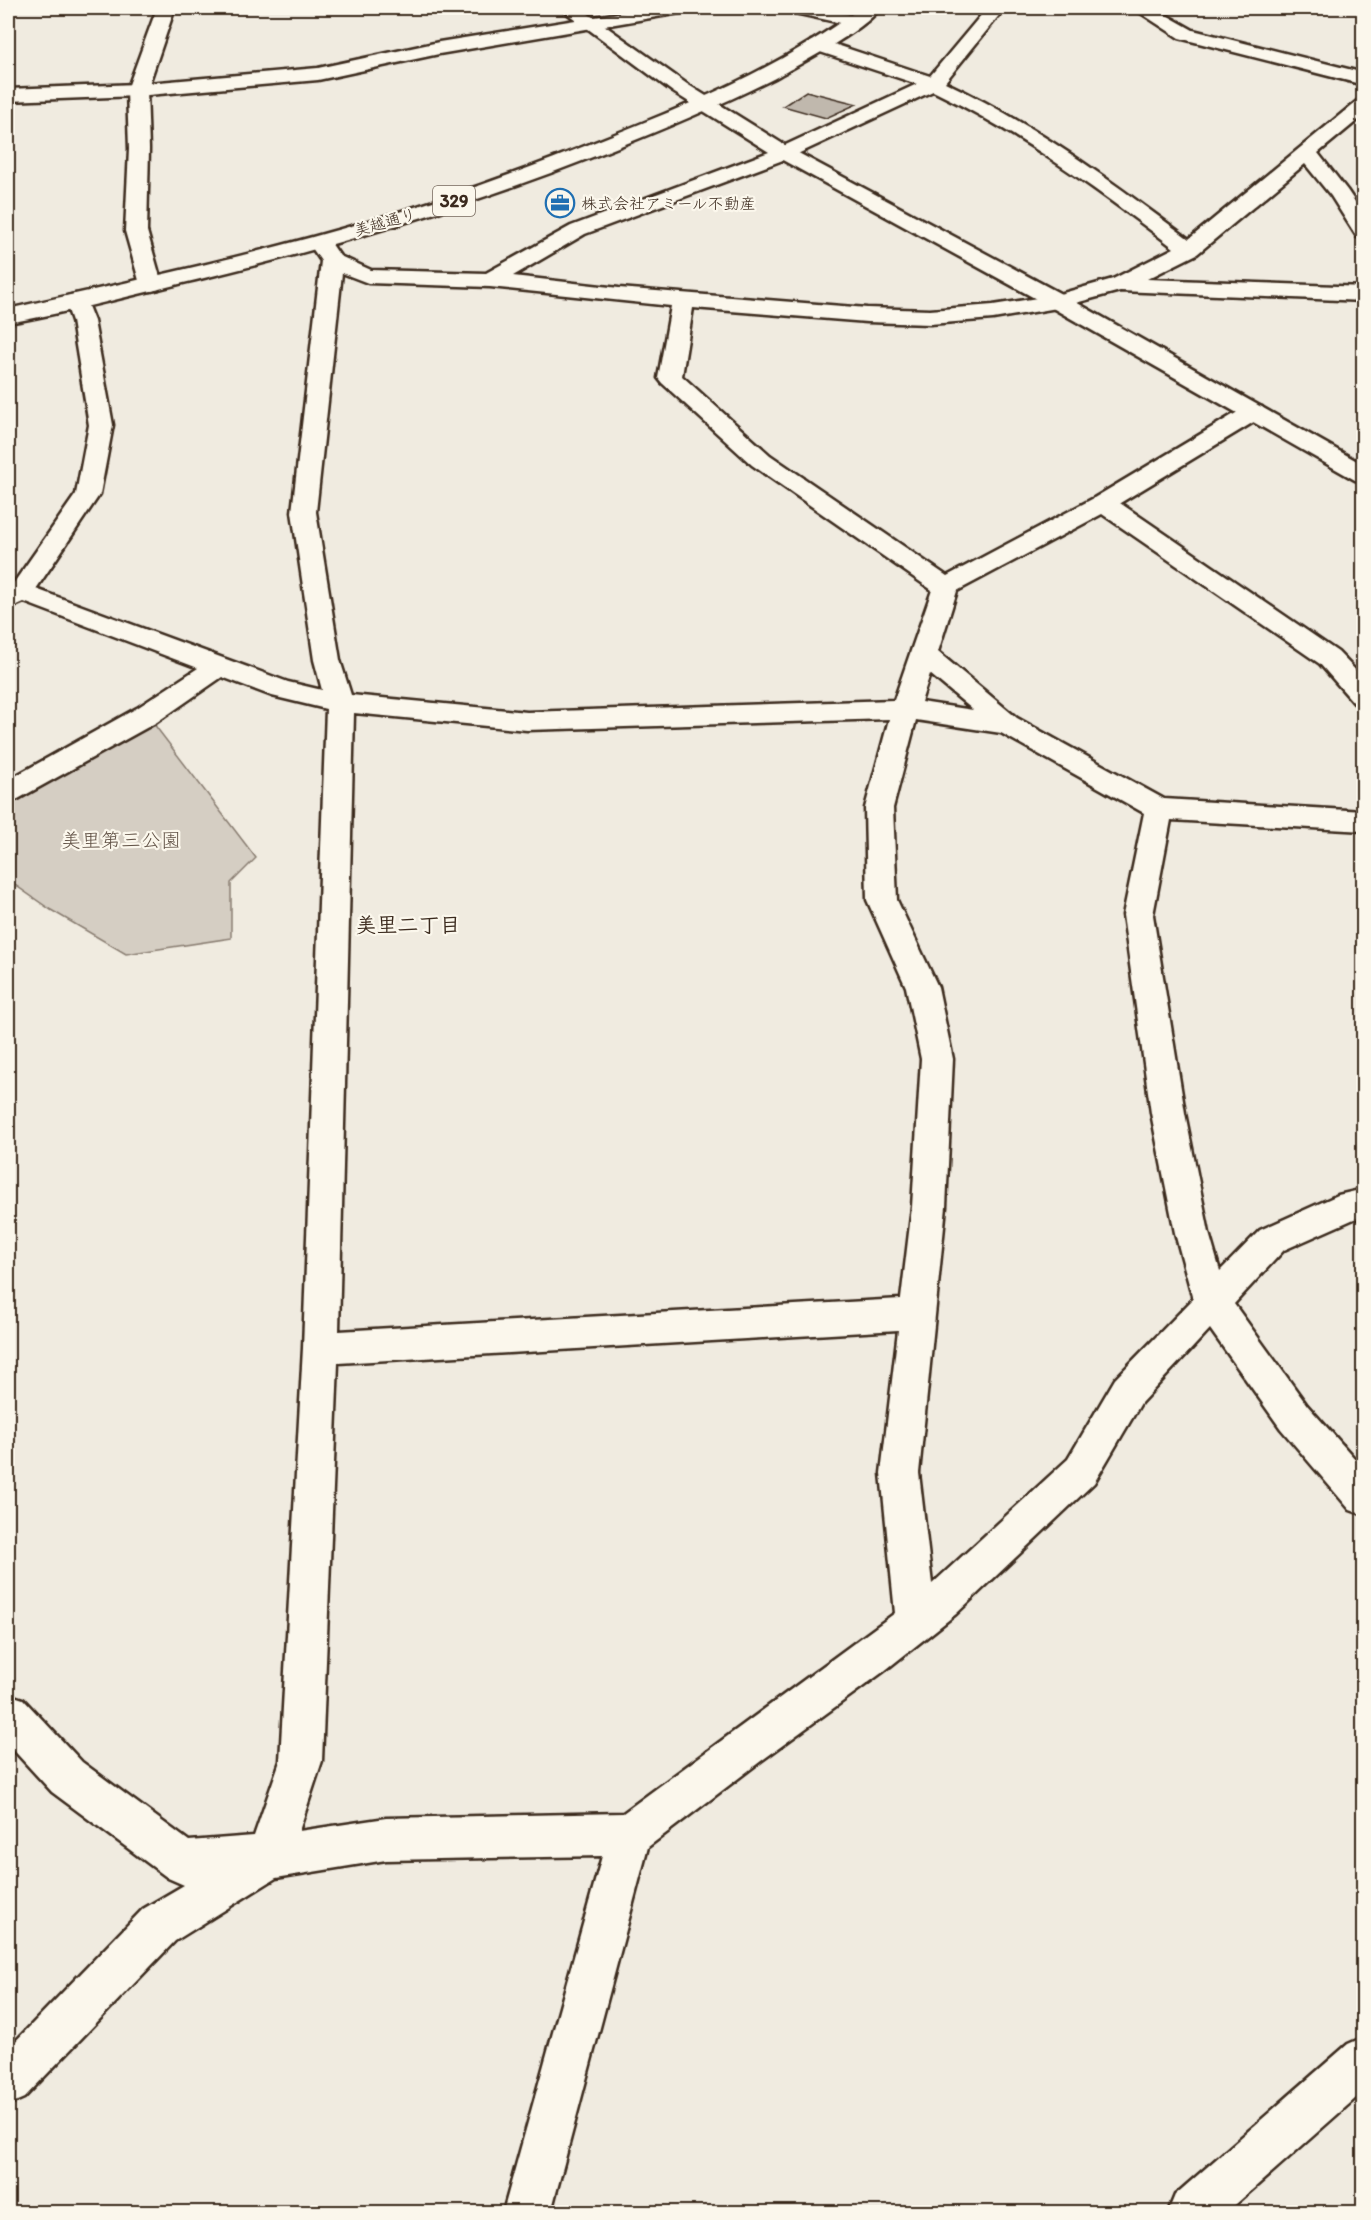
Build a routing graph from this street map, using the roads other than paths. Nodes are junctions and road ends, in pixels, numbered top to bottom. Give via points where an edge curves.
1 (166, 8) edge
2 (569, 8) edge
3 (680, 8) edge
4 (796, 8) edge
5 (996, 8) edge
6 (1142, 8) edge
7 (863, 14) edge
8 (591, 22) junction
9 (818, 45) junction
10 (1364, 79) edge
11 (933, 84) junction
12 (137, 90) junction
13 (8, 95) edge
14 (704, 105) junction
15 (1364, 105) edge
16 (784, 153) junction
17 (1303, 158) junction
18 (1364, 233) edge
19 (1190, 249) junction
20 (325, 251) junction
21 (490, 280) junction
22 (151, 284) junction
23 (1121, 285) junction
24 (1364, 294) edge
25 (76, 301) junction
26 (683, 301) junction
27 (1057, 301) junction
28 (8, 316) edge
29 (1254, 412) junction
30 (1364, 475) edge
31 (1103, 503) junction
32 (946, 587) junction
33 (12, 595) edge
34 (923, 654) junction
35 (220, 666) junction
36 (1361, 691) edge
37 (340, 703) junction
38 (905, 709) junction
39 (1008, 725) junction
40 (8, 792) edge
41 (1159, 809) junction
42 (1364, 821) edge
43 (1364, 1203) edge
44 (1211, 1301) junction
45 (918, 1313) junction
46 (321, 1348) junction
47 (1364, 1497) edge
48 (916, 1621) junction
49 (8, 1713) edge
50 (630, 1834) junction
51 (269, 1857) junction
52 (1364, 2060) edge
53 (8, 2082) edge
54 (527, 2212) edge
55 (1192, 2212) edge

1 - 12 main road
2 - 8 main road
3 - 8 main road
4 - 7 main road
5 - 11 main road
6 - 10 main road via 1186,34
7 - 9 main road, 美越通り / 329
8 - 12 main road via 318,74
8 - 14 main road
9 - 11 main road
9 - 14 main road, 美越通り / 329
11 - 16 main road
11 - 19 main road via 998,116 1116,194
12 - 13 main road
12 - 22 main road via 136,231
14 - 16 main road
14 - 20 main road, 美越通り / 329
15 - 17 main road
16 - 21 main road via 578,230
16 - 27 main road
17 - 18 main road via 1311,157
17 - 19 main road
19 - 23 main road
20 - 21 main road via 368,276
20 - 22 main road, 美越通り / 329
20 - 37 main road via 304,512 327,660
21 - 26 main road
22 - 25 main road, 美越通り / 329
23 - 24 main road
23 - 27 main road
25 - 28 main road, 美越通り / 329
25 - 33 main road via 101,425 88,494
26 - 27 main road via 930,317
26 - 32 main road via 670,378 761,460
27 - 29 main road
29 - 30 main road
29 - 31 main road
31 - 32 main road
31 - 36 main road via 1329,658
32 - 34 main road
33 - 35 main road
34 - 38 main road
34 - 39 main road
35 - 37 main road via 282,690
35 - 40 main road via 147,715
37 - 38 main road via 527,721
37 - 46 main road
38 - 39 main road
38 - 45 main road via 879,808 882,900 922,987 937,1059
39 - 41 main road
41 - 42 main road
41 - 44 main road via 1138,915 1168,1113 1192,1233
43 - 44 main road via 1350,1205 1272,1240
44 - 47 main road via 1294,1417
44 - 48 main road via 1128,1391 1081,1471
45 - 46 main road
45 - 48 main road via 900,1473
46 - 51 main road via 301,1761
48 - 50 main road
49 - 51 main road via 67,1777 183,1863
50 - 51 main road via 386,1839
50 - 54 main road
51 - 53 main road via 159,1924
52 - 55 main road

